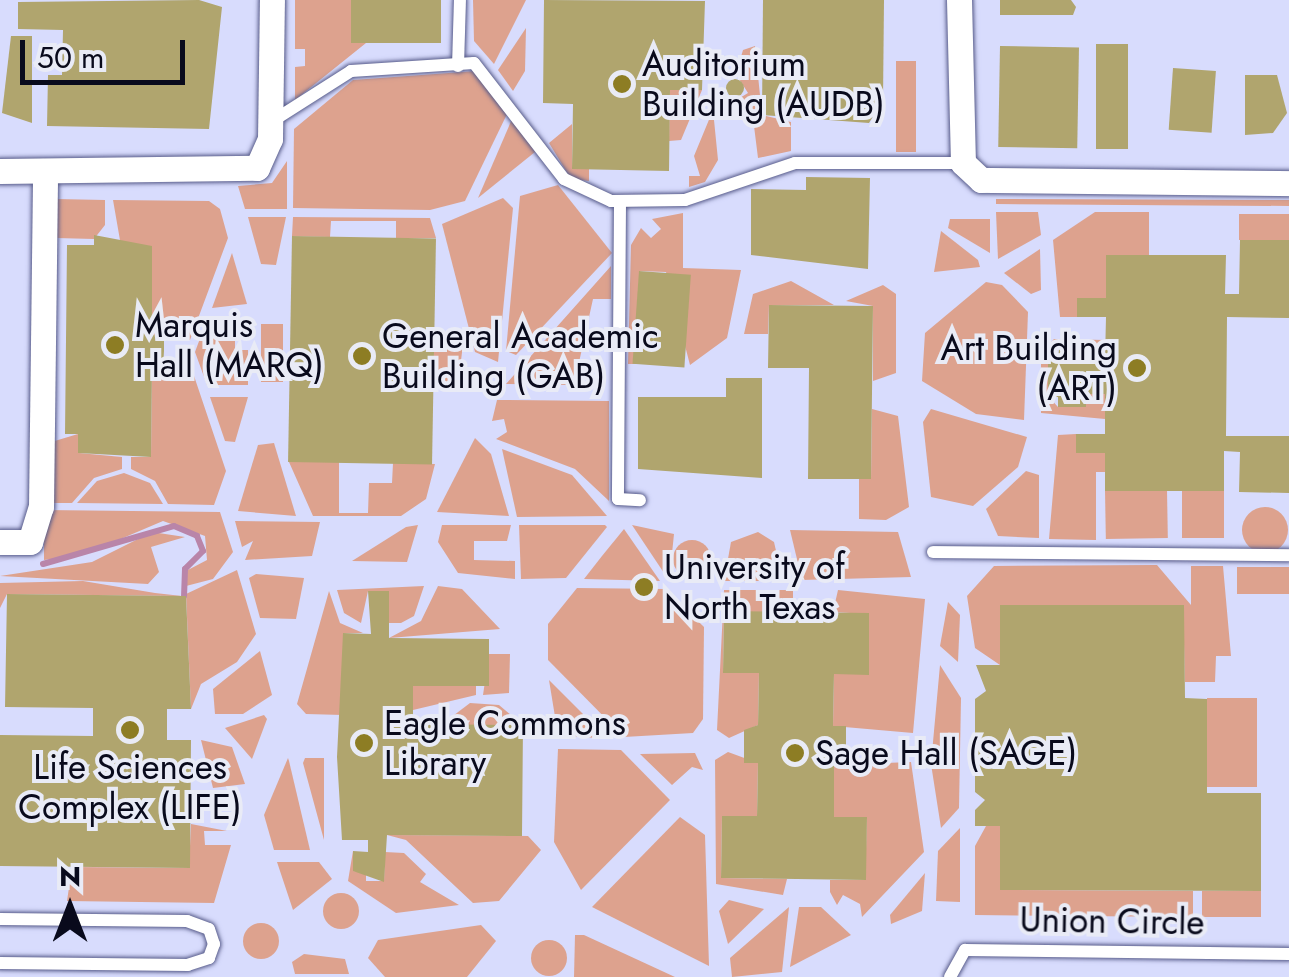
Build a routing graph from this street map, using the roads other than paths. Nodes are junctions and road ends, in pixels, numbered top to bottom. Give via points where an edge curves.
1 (272, 0) edge
2 (460, 0) edge
3 (959, 0) edge
4 (458, 66) junction
5 (271, 122) junction
6 (962, 163) junction
7 (0, 171) edge
8 (45, 171) junction
9 (1289, 183) edge
10 (620, 203) junction
11 (640, 500) dead end
12 (0, 542) edge
13 (933, 552) dead end
14 (1289, 556) edge
15 (0, 919) edge
16 (1289, 954) edge
17 (0, 963) edge
18 (950, 977) edge

1 - 5 street
2 - 4 lane
3 - 6 street
4 - 5 lane via 351,71
4 - 10 lane via 488,69 564,180
5 - 8 street via 257,168
6 - 9 street via 991,180
6 - 10 lane via 795,162 686,200
7 - 8 street
8 - 12 street via 40,507 30,542
10 - 11 lane via 618,499
13 - 14 lane
15 - 17 lane via 187,921 209,930 214,944 209,958 188,965
16 - 18 lane, Union Circle via 965,950

